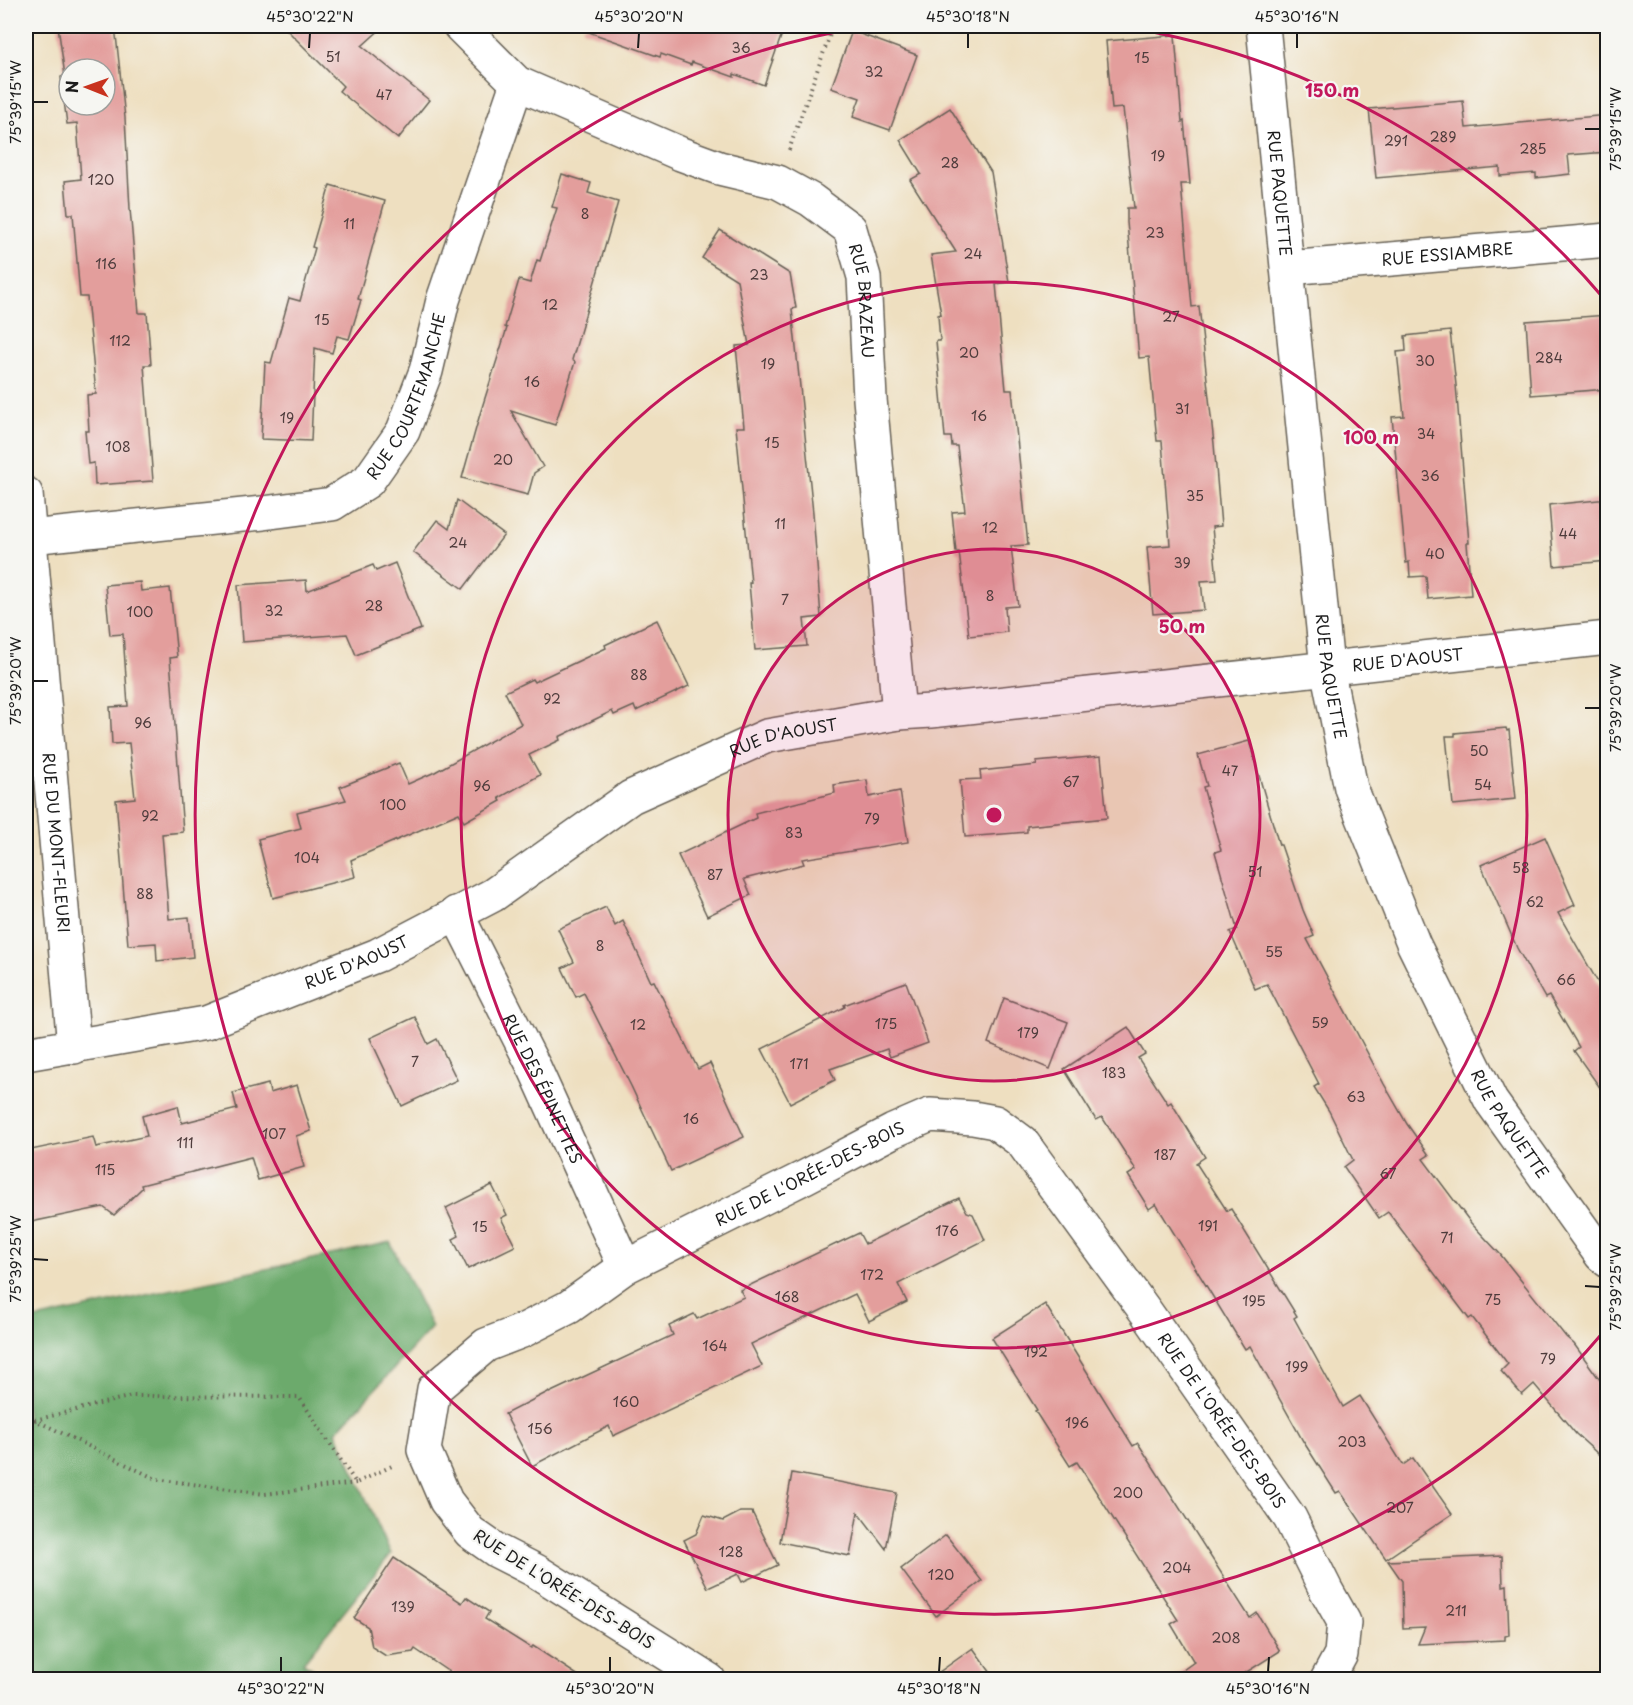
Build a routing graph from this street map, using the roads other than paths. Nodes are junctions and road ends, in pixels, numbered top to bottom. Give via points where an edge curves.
1 (460, 26) edge
2 (1263, 26) edge
3 (517, 83) junction
4 (1608, 240) edge
5 (1288, 268) junction
6 (26, 494) edge
7 (30, 537) junction
8 (1608, 638) edge
9 (1327, 668) junction
10 (898, 713) junction
11 (456, 913) junction
12 (74, 1047) junction
13 (26, 1054) edge
14 (1608, 1261) edge
15 (625, 1267) junction
16 (709, 1680) edge
17 (1328, 1680) edge

1 - 3 street, RUE BRAZEAU
2 - 5 street, RUE PAQUETTE
3 - 7 street, RUE COURTEMANCHE via 443,300 426,371 403,431 368,480 332,504
3 - 10 street, RUE BRAZEAU via 681,154 718,168 778,182 850,229 864,277 870,399
4 - 5 street, RUE ESSIAMBRE
5 - 9 street, RUE PAQUETTE
6 - 7 street, RUE DU MONT-FLEURI
7 - 12 street, RUE DU MONT-FLEURI
8 - 9 street, RUE D'AOUST
9 - 10 street, RUE D'AOUST
9 - 14 street, RUE PAQUETTE via 1351,788 1413,945 1491,1101
10 - 11 street, RUE D'AOUST via 767,736 631,797 492,895
11 - 12 street, RUE D'AOUST via 378,955 207,1023
11 - 15 street, RUE DES ÉPINETTES via 534,1069
12 - 13 street, RUE D'AOUST
15 - 16 street, RUE DE L'ORÉE-DES-BOIS via 569,1307 486,1345 434,1389 424,1450 446,1501 470,1532
15 - 17 street, RUE DE L'ORÉE-DES-BOIS via 930,1115 994,1122 1022,1142 1290,1518 1344,1622 1341,1654

